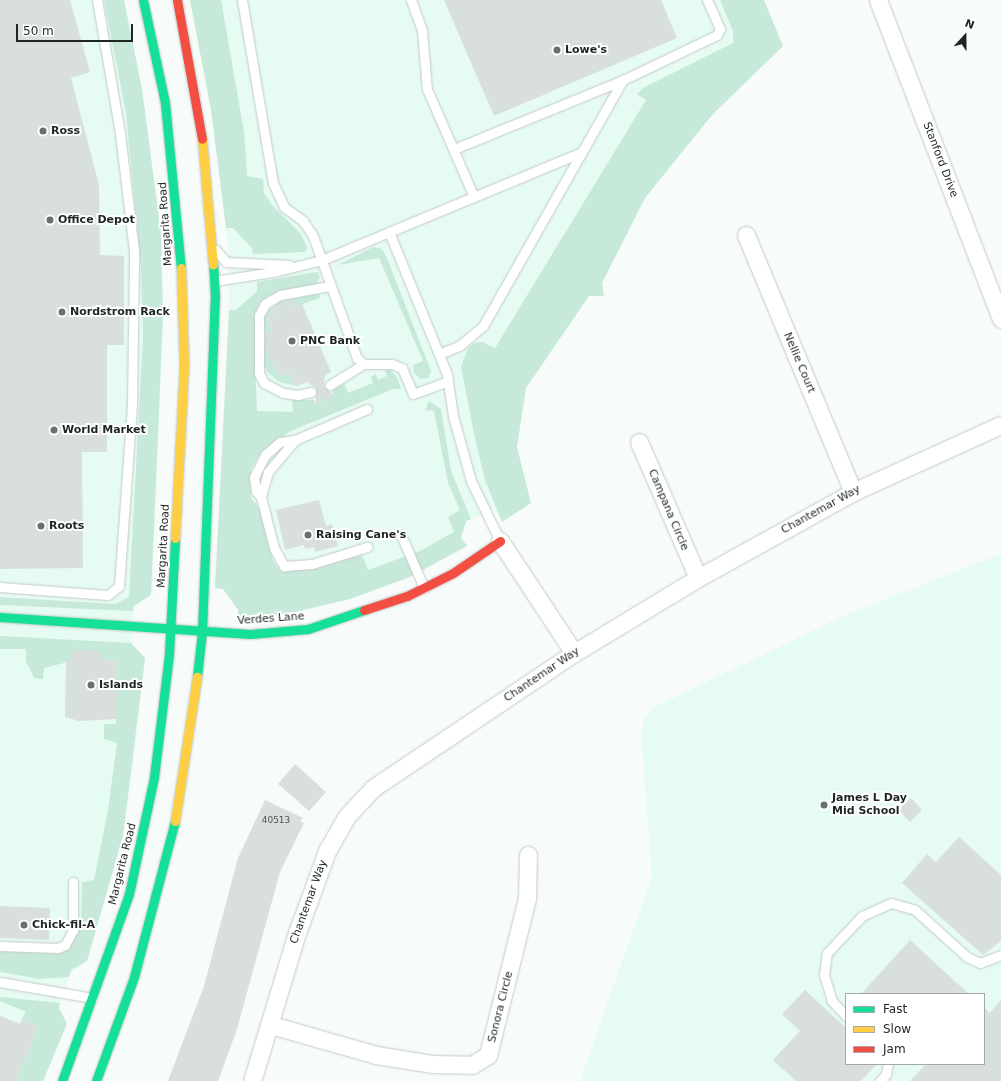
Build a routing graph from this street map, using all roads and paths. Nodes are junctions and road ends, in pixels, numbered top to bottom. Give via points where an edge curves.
1 (97, 0) edge
2 (143, 0) edge
3 (177, 0) edge
4 (242, 0) edge
5 (411, 0) edge
6 (707, 0) edge
7 (878, 0) edge
8 (623, 80) junction
9 (165, 103) junction
10 (179, 144) dead end
11 (454, 149) junction
12 (582, 152) junction
13 (474, 197) junction
14 (389, 232) junction
15 (746, 235) dead end
16 (212, 244) junction
17 (322, 260) junction
18 (293, 265) junction
19 (210, 280) junction
20 (329, 286) junction
21 (1001, 319) edge
22 (439, 354) junction
23 (364, 364) junction
24 (448, 381) junction
25 (330, 385) dead end
26 (311, 392) dead end
27 (367, 409) dead end
28 (1001, 426) edge
29 (295, 440) junction
30 (639, 442) dead end
31 (852, 492) junction
32 (261, 497) junction
33 (402, 535) dead end
34 (500, 541) junction
35 (367, 546) dead end
36 (698, 578) junction
37 (0, 587) edge
38 (424, 588) junction
39 (0, 617) edge
40 (171, 630) junction
41 (202, 632) junction
42 (574, 653) junction
43 (528, 855) dead end
44 (73, 882) dead end
45 (0, 946) edge
46 (1001, 955) edge
47 (0, 982) edge
48 (94, 998) junction
49 (845, 1015) edge
50 (271, 1025) junction
51 (888, 1065) edge
52 (62, 1081) edge
53 (96, 1081) edge
54 (252, 1081) edge
55 (880, 1081) edge

1 - 37 lane via 120,133 134,251 132,403 119,586 108,595
2 - 9 main road, Margarita Road
3 - 16 main road via 203,142
4 - 17 lane via 273,183 284,206 303,221 313,236
5 - 11 lane via 422,31 427,89
6 - 8 lane via 720,29 717,35
7 - 21 street, Stanford Drive
8 - 11 lane
8 - 12 lane
9 - 10 main road
9 - 40 main road, Margarita Road via 176,190 184,364
11 - 13 lane
12 - 13 lane
12 - 22 lane via 483,326 459,346
13 - 14 lane
14 - 17 lane
14 - 22 lane
15 - 31 street, Nellie Court
16 - 18 lane via 226,262
16 - 19 main road
17 - 18 lane
17 - 20 lane
18 - 19 lane via 273,272
19 - 41 main road
20 - 23 lane via 357,358
20 - 26 lane via 280,295 265,304 259,315 259,373 264,383 283,393 298,395
22 - 24 lane
23 - 24 lane via 392,364 402,368 413,394
23 - 25 lane
24 - 34 lane via 453,416 471,481
27 - 29 lane
28 - 31 street, Chantemar Way
29 - 32 lane via 268,472
29 - 32 lane via 280,442 265,455 254,477 256,491
30 - 36 street, Campana Circle
31 - 36 street, Chantemar Way
32 - 35 lane via 274,548 284,566 312,564
33 - 38 lane
34 - 38 main road, Verdes Lane
34 - 42 street
36 - 42 street, Chantemar Way
38 - 41 main road, Verdes Lane via 365,613 308,629 250,634
39 - 40 main road, Verdes Lane
40 - 41 main road, Verdes Lane
40 - 48 main road, Margarita Road via 144,833 129,894
41 - 53 main road via 188,749 168,858 134,977
42 - 50 street, Chantemar Way via 373,788 347,816 327,852 297,933
43 - 50 street, Sonora Circle via 527,898 488,1055 472,1066 433,1064 376,1055
44 - 45 lane via 73,930 64,945 58,948
46 - 49 lane via 980,963 967,957 915,910 891,903 862,916 828,953 824,974 832,1001
47 - 48 lane
48 - 52 main road, Margarita Road
50 - 54 street, Chantemar Way
51 - 55 lane via 886,1074

